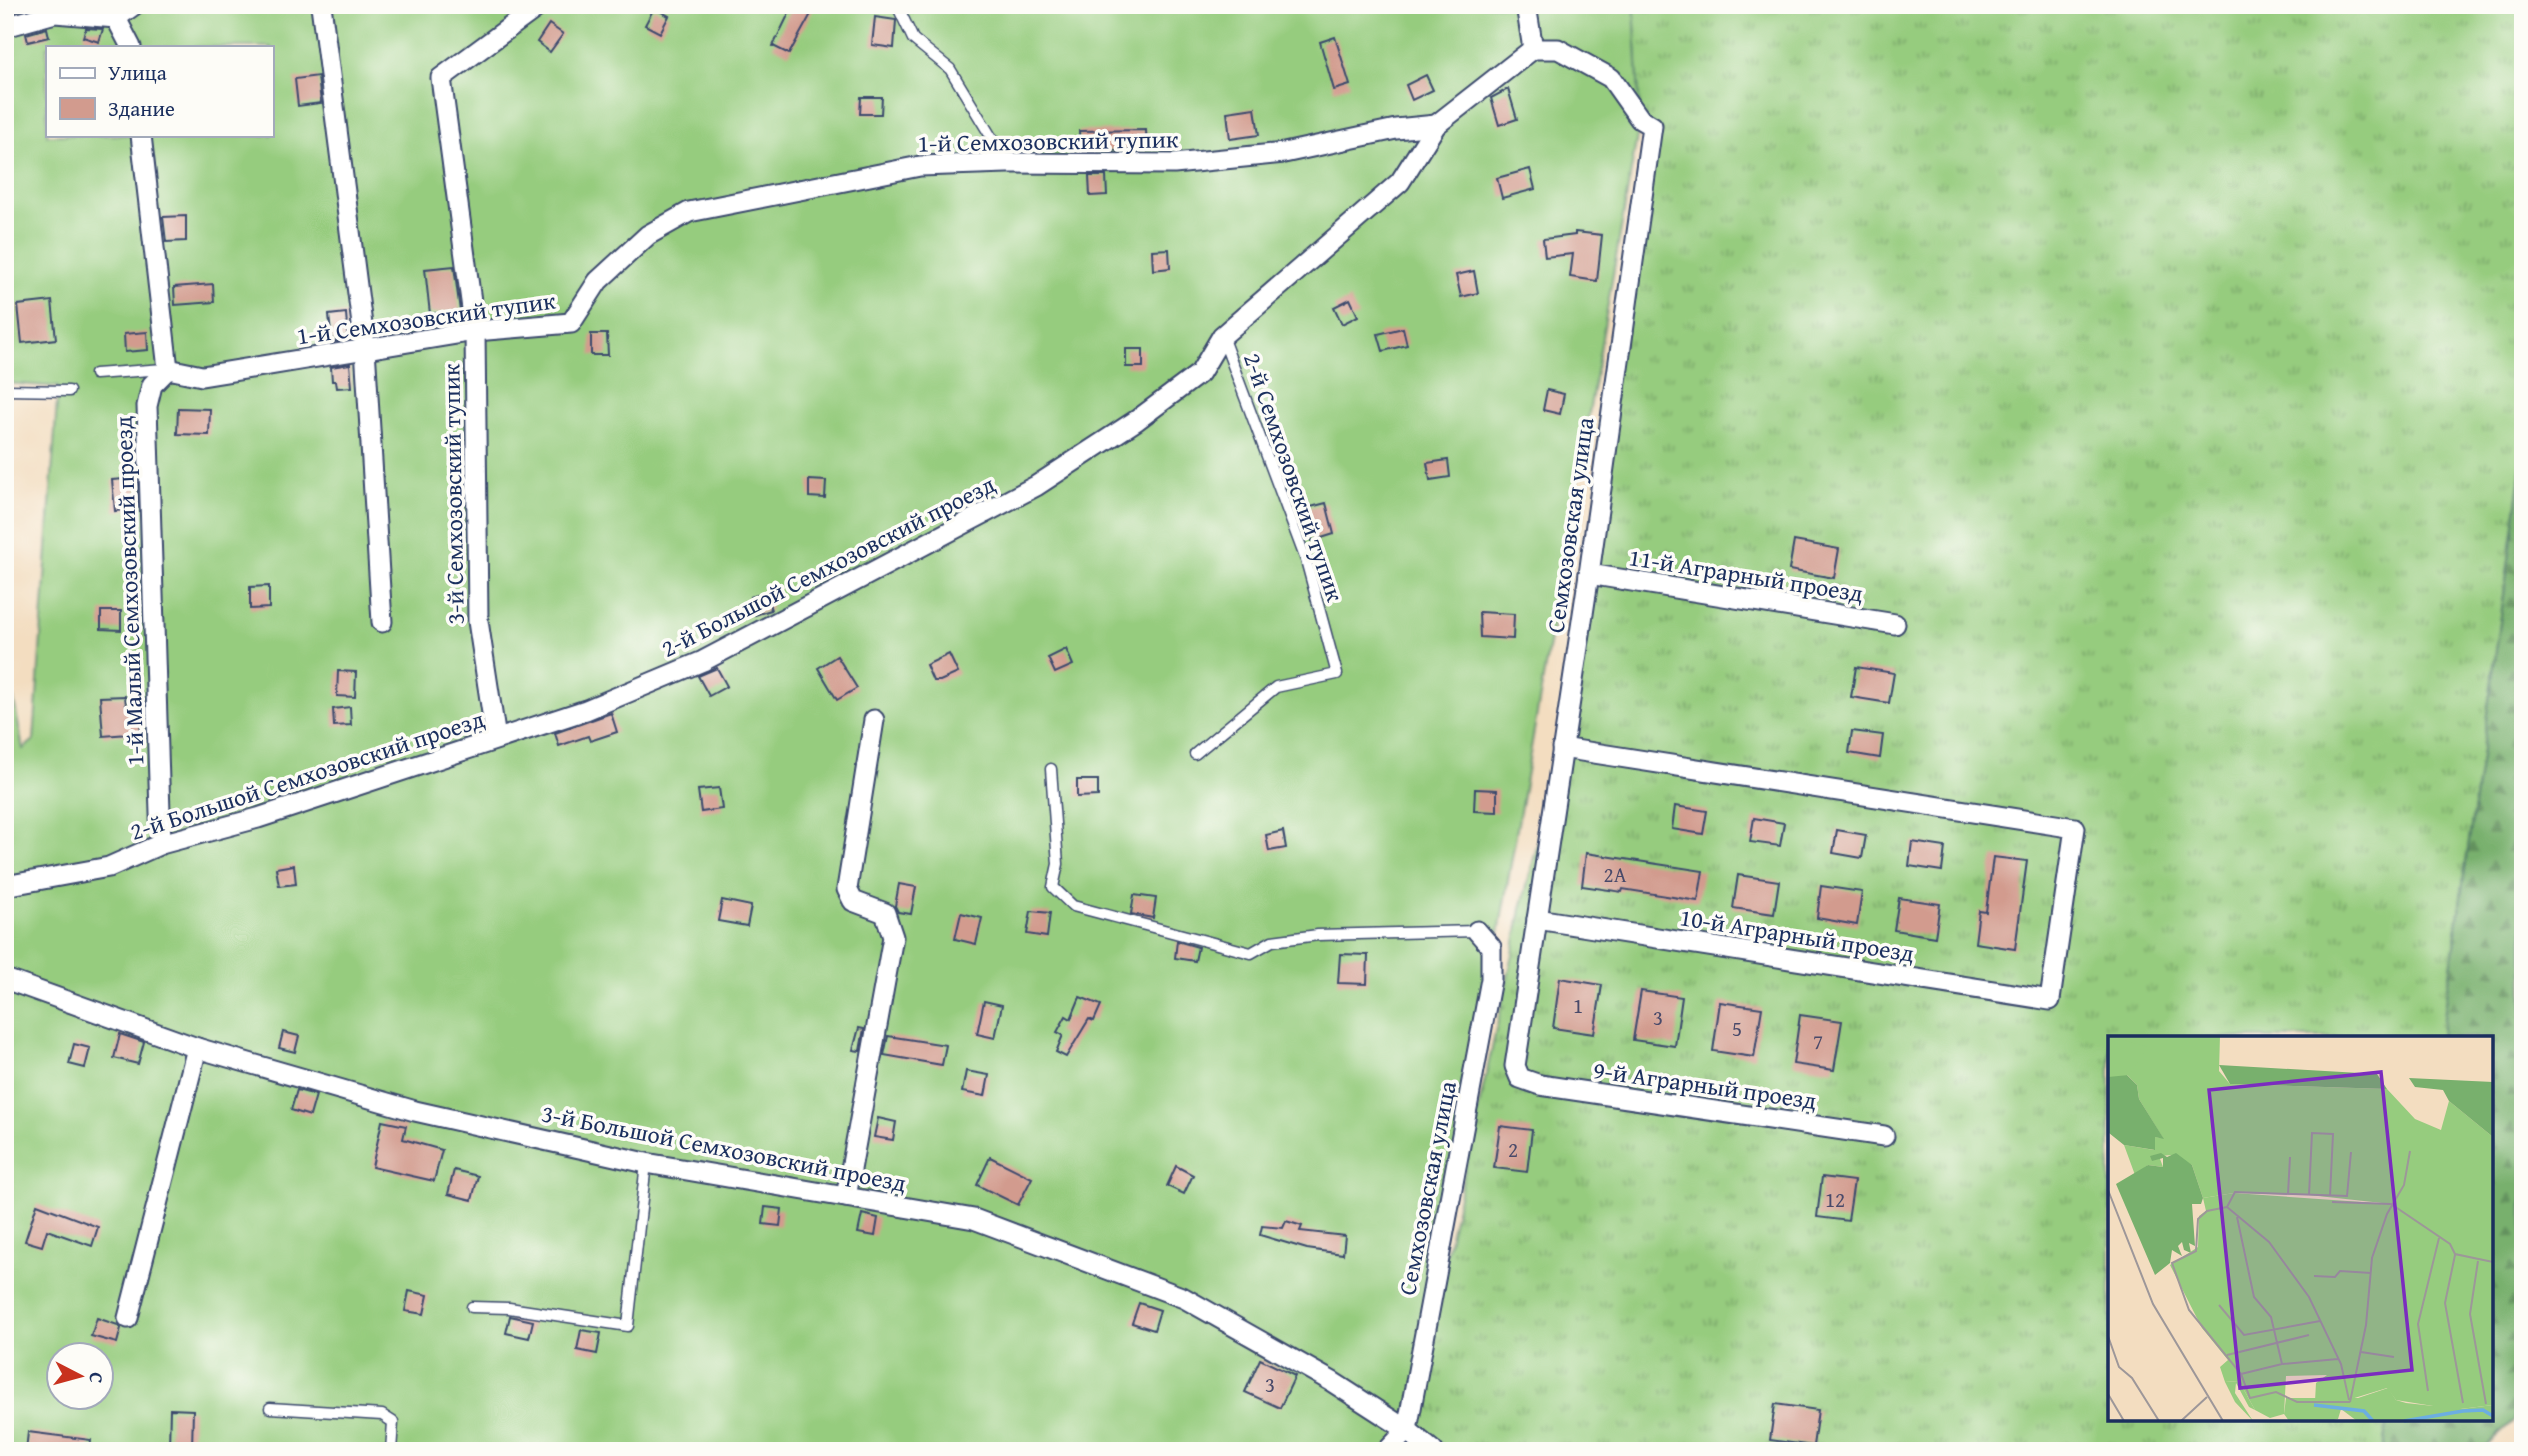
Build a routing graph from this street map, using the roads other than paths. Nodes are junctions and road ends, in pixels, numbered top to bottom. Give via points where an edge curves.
1 (134, 5) edge
2 (321, 5) edge
3 (540, 5) edge
4 (897, 5) edge
5 (1525, 5) edge
6 (116, 18) junction
7 (5, 27) edge
8 (130, 46) edge
9 (1533, 49) junction
10 (1436, 125) junction
11 (141, 136) edge
12 (1007, 163) junction
13 (475, 331) junction
14 (1222, 335) junction
15 (365, 348) junction
16 (168, 369) junction
17 (95, 374) dead end
18 (5, 390) edge
19 (69, 391) dead end
20 (1588, 574) junction
21 (382, 622) dead end
22 (1895, 624) dead end
23 (874, 720) dead end
24 (496, 739) junction
25 (1562, 748) junction
26 (1195, 754) dead end
27 (1051, 769) dead end
28 (161, 844) junction
29 (5, 886) edge
30 (1537, 919) junction
31 (1477, 931) joint
32 (5, 979) edge
33 (197, 1048) junction
34 (1520, 1078) joint
35 (1884, 1136) dead end
36 (646, 1163) junction
37 (846, 1197) junction
38 (472, 1307) dead end
39 (128, 1318) dead end
40 (270, 1408) dead end
41 (1407, 1430) junction
42 (391, 1451) edge
43 (1387, 1451) edge
44 (1433, 1451) edge

1 - 6 street
2 - 15 street
3 - 13 street, 3-й Семхозовский тупик via 441,78
4 - 12 lane via 913,39 950,69
5 - 9 street
6 - 7 street via 55,13
6 - 8 street
9 - 10 street, 2-й Большой Семхозовский проезд
9 - 20 street, Семхозовская улица via 1558,49 1611,78 1640,119 1651,126
10 - 12 street, 1-й Семхозовский тупик via 1284,153 1174,164
10 - 14 street, 2-й Большой Семхозовский проезд via 1400,182
11 - 16 street
12 - 13 street, 1-й Семхозовский тупик via 920,166 689,212 648,235 598,281 571,323
13 - 15 street, 1-й Семхозовский тупик
13 - 24 street, 3-й Семхозовский тупик via 478,621
14 - 24 street, 2-й Большой Семхозовский проезд via 1200,373 1036,486 703,661 586,710
14 - 26 lane, 2-й Семхозовский тупик via 1306,560 1337,674 1276,687
15 - 16 street, 1-й Семхозовский тупик via 202,376
15 - 21 street
16 - 17 lane
16 - 28 street, 1-й Малый Семхозовский проезд via 152,385 147,406
18 - 19 lane
20 - 22 street, 11-й Аграрный проезд
20 - 25 street, Семхозовская улица
23 - 37 street via 847,889 853,901 885,913 893,937
24 - 28 street, 2-й Большой Семхозовский проезд via 258,818
25 - 30 street, Семхозовская улица
25 - 30 street, 10-й Аграрный проезд via 2075,828 2050,1000
27 - 31 lane via 1058,864 1053,887 1073,906 1251,953 1272,941 1318,935
28 - 29 street, 2-й Большой Семхозовский проезд via 109,867
30 - 34 street, Семхозовская улица via 1515,1066
31 - 41 street, Семхозовская улица via 1491,947 1491,979
32 - 33 street, 3-й Большой Семхозовский проезд
33 - 36 street, 3-й Большой Семхозовский проезд via 415,1111
33 - 39 street
34 - 35 street, 9-й Аграрный проезд via 1540,1085
36 - 37 street, 3-й Большой Семхозовский проезд
36 - 38 lane via 628,1326
37 - 41 street, 3-й Большой Семхозовский проезд via 974,1219 1184,1298
40 - 42 lane via 382,1415 393,1422
41 - 43 street
41 - 44 street, 3-й Большой Семхозовский проезд

